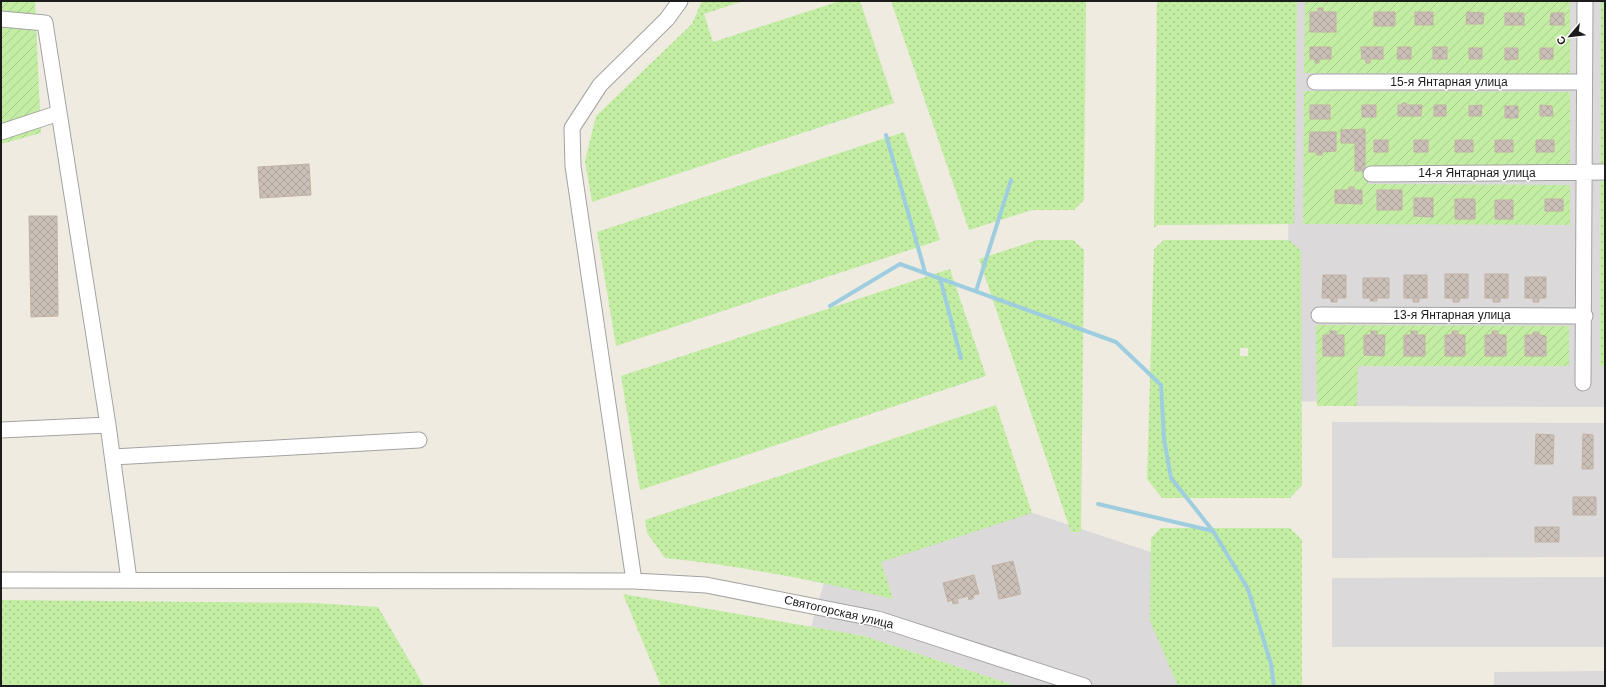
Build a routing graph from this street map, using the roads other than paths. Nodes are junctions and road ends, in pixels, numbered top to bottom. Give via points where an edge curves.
1 (680, 1) edge
2 (1585, 1) edge
3 (1, 19) edge
4 (1315, 82) dead end
5 (1584, 82) junction
6 (58, 113) junction
7 (1, 132) edge
8 (1605, 172) edge
9 (1583, 173) junction
10 (1371, 174) dead end
11 (1319, 315) dead end
12 (1585, 316) junction
13 (1583, 383) dead end
14 (108, 424) junction
15 (1, 430) edge
16 (419, 440) dead end
17 (113, 457) junction
18 (1, 580) edge
19 (129, 580) junction
20 (634, 581) junction
21 (1084, 686) edge

1 - 20 street via 667,19 600,85 572,128 573,166
2 - 5 street
3 - 6 street via 45,23
4 - 5 street, 15-я Янтарная улица
5 - 9 street
6 - 7 street
6 - 14 street
8 - 9 street, 14-я Янтарная улица
9 - 10 street, 14-я Янтарная улица
9 - 12 street
11 - 12 street, 13-я Янтарная улица
12 - 13 street
14 - 15 street
14 - 17 street
16 - 17 street
17 - 19 street
18 - 19 street, Святогорская улица
19 - 20 street, Святогорская улица
20 - 21 street, Святогорская улица via 706,584 878,619

